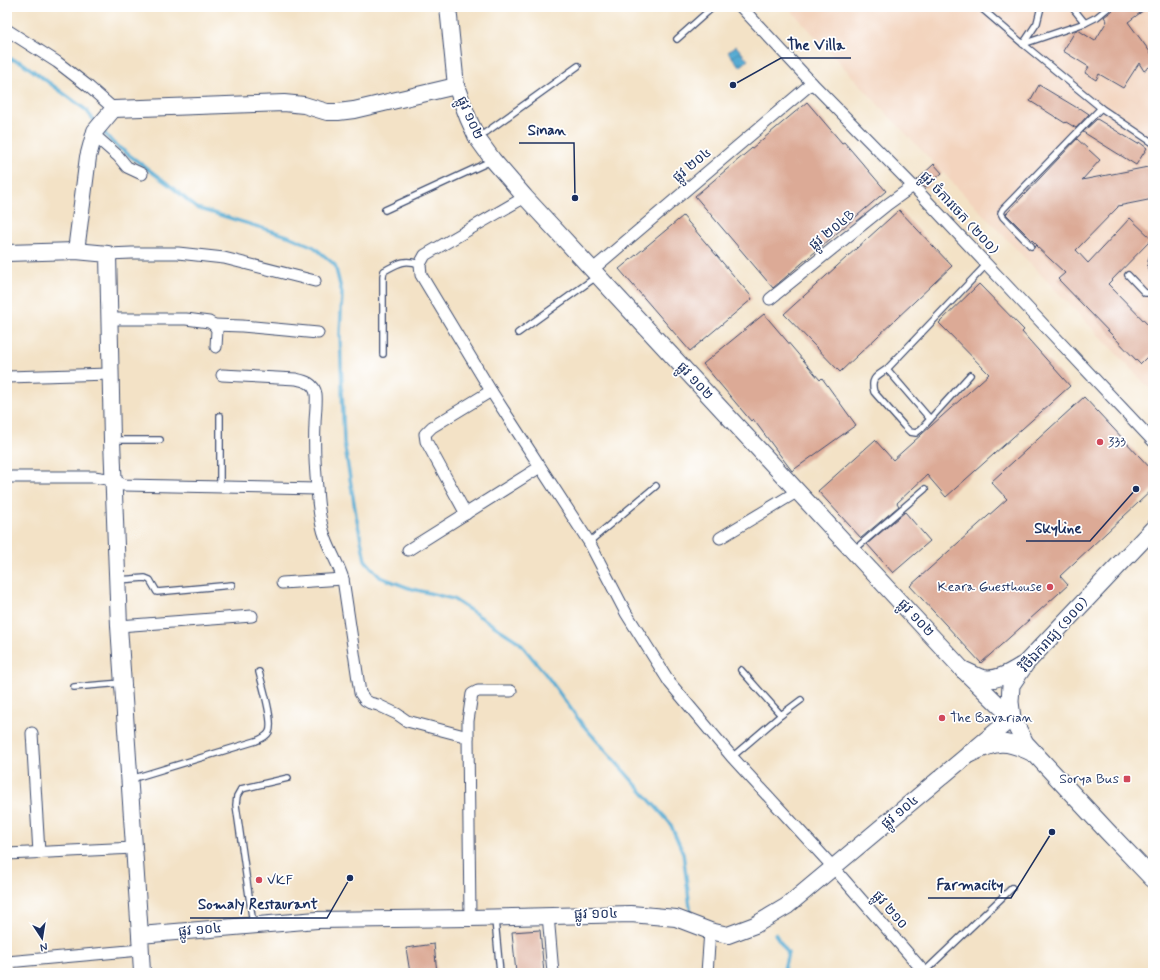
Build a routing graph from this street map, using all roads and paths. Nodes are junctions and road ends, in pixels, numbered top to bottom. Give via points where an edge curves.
1 (448, 7) edge
2 (713, 7) edge
3 (741, 7) edge
4 (980, 7) edge
5 (1041, 7) edge
6 (1072, 7) edge
7 (1109, 7) edge
8 (1085, 23) junction
9 (7, 30) edge
10 (677, 39) dead end
11 (1023, 44) junction
12 (578, 66) dead end
13 (812, 83) junction
14 (456, 86) junction
15 (1101, 108) junction
16 (112, 110) junction
17 (95, 133) junction
18 (477, 138) junction
19 (1153, 143) edge
20 (493, 160) junction
21 (142, 174) dead end
22 (913, 186) junction
23 (524, 197) junction
24 (385, 210) dead end
25 (1031, 246) dead end
26 (76, 251) junction
27 (7, 253) edge
28 (108, 254) junction
29 (1153, 256) edge
30 (420, 264) junction
31 (987, 264) junction
32 (1153, 272) edge
33 (595, 273) junction
34 (1128, 275) dead end
35 (315, 281) dead end
36 (1153, 293) edge
37 (770, 299) dead end
38 (110, 318) junction
39 (214, 325) junction
40 (318, 333) dead end
41 (518, 333) dead end
42 (216, 347) dead end
43 (383, 354) dead end
44 (887, 369) junction
45 (110, 374) junction
46 (222, 375) dead end
47 (970, 375) dead end
48 (7, 377) edge
49 (491, 391) junction
50 (220, 416) dead end
51 (930, 419) junction
52 (112, 440) junction
53 (160, 440) dead end
54 (1153, 441) edge
55 (540, 468) junction
56 (7, 477) edge
57 (114, 480) junction
58 (656, 486) dead end
59 (220, 488) junction
60 (925, 488) dead end
61 (317, 489) junction
62 (798, 491) junction
63 (466, 514) junction
64 (1153, 529) edge
65 (720, 538) dead end
66 (589, 542) junction
67 (408, 550) dead end
68 (854, 551) junction
69 (343, 579) junction
70 (117, 580) junction
71 (282, 583) dead end
72 (232, 585) dead end
73 (252, 616) dead end
74 (119, 626) junction
75 (1026, 663) junction
76 (740, 670) dead end
77 (963, 670) junction
78 (259, 672) dead end
79 (122, 683) junction
80 (74, 687) dead end
81 (511, 691) dead end
82 (801, 700) dead end
83 (781, 715) junction
84 (1012, 718) junction
85 (32, 733) dead end
86 (468, 737) junction
87 (969, 754) junction
88 (1035, 754) junction
89 (732, 757) junction
90 (288, 778) dead end
91 (129, 780) junction
92 (134, 848) junction
93 (39, 853) junction
94 (7, 854) edge
95 (833, 867) junction
96 (1153, 879) edge
97 (1012, 888) dead end
98 (548, 915) junction
99 (495, 917) junction
100 (470, 918) junction
101 (253, 925) junction
102 (710, 932) junction
103 (140, 943) junction
104 (7, 962) edge
105 (142, 973) edge
106 (500, 973) edge
107 (553, 973) edge
108 (707, 973) edge
109 (924, 973) edge

1 - 14 street, ផ្លូវ ១០២
2 - 10 lane
3 - 13 street, ផ្លូវ ចំការចេក (២០០)
4 - 11 lane
5 - 11 lane via 1037,23
6 - 8 lane
7 - 8 lane
8 - 11 lane
9 - 16 street via 57,62 88,86
11 - 15 lane
12 - 18 lane
13 - 22 street, ផ្លូវ ចំការចេក (២០០)
13 - 33 street, ផ្លូវ ២០៤
14 - 16 street via 338,112 284,103
14 - 18 street, ផ្លូវ ១០២
15 - 19 lane
15 - 25 lane via 1003,209 1003,218
16 - 17 street
17 - 21 street via 127,167
17 - 26 street via 88,157
18 - 20 street, ផ្លូវ ១០២
20 - 23 street, ផ្លូវ ១០២
20 - 24 lane
22 - 31 street, ផ្លូវ ចំការចេក (២០០)
22 - 37 street, ផ្លូវ ២០៤B
23 - 30 street via 425,255
23 - 33 street, ផ្លូវ ១០២
26 - 27 street
26 - 28 street
28 - 35 street via 178,253 224,258
28 - 38 street
29 - 32 lane
30 - 43 lane via 410,261 398,263 384,270
30 - 49 street, ផ្លូវ ២១០ via 421,275
31 - 44 lane
31 - 54 street, ផ្លូវ ចំការចេក (២០០)
33 - 41 lane
33 - 62 street, ផ្លូវ ១០២
34 - 36 lane via 1145,293
38 - 39 street via 186,319 210,322
38 - 45 street
39 - 40 street
39 - 42 street via 217,330
44 - 51 lane
44 - 51 lane via 874,379 874,392 910,432 916,433
45 - 48 street
45 - 52 street
46 - 61 street via 296,379 307,381 313,386 316,394
47 - 51 lane
49 - 55 street, ផ្លូវ ២១០
49 - 63 street via 432,427 425,434 426,441
50 - 59 lane
52 - 53 lane
52 - 57 street
55 - 63 street
55 - 66 street, ផ្លូវ ២១០
56 - 57 street via 94,477
57 - 59 street via 124,485
57 - 70 street
58 - 66 lane
59 - 61 street
60 - 68 lane
61 - 69 street via 325,538
62 - 65 street
62 - 68 street, ផ្លូវ ១០២
63 - 67 street
64 - 75 main road, វិថីឯករាជ្យ (១០០)
66 - 89 street, ផ្លូវ ២១០ via 626,613 670,683
68 - 77 street, ផ្លូវ ១០២
69 - 71 street
69 - 86 street via 362,697 407,721
70 - 72 lane via 145,578 150,580 157,592
70 - 74 street
73 - 74 street
74 - 79 street
75 - 77 main road via 1007,675 994,678 981,678
75 - 84 main road, វិថីឯករាជ្យ (១០០) via 1011,685
76 - 83 lane
77 - 84 street, ផ្លូវ ១០២
78 - 91 lane via 270,720 270,731 266,736
79 - 80 lane
79 - 91 street
81 - 86 street via 478,691 472,694
82 - 83 lane
83 - 89 lane
84 - 87 street, ផ្លូវ ១០៤
84 - 88 main road, វិថីឯករាជ្យ (១០០)
85 - 93 street
86 - 100 street
87 - 88 main road via 1003,743 1016,745
87 - 95 street, ផ្លូវ ១០៤
88 - 96 main road, វិថីឯករាជ្យ (១០០)
89 - 95 street, ផ្លូវ ២១០
90 - 101 lane via 241,789 236,804
91 - 92 street
92 - 93 street
92 - 103 street
93 - 94 street
95 - 102 street, ផ្លូវ ១០៤ via 787,906 755,925 728,935
95 - 109 street, ផ្លូវ ២១០
97 - 109 lane
98 - 99 street, ផ្លូវ ១០៤
98 - 102 street, ផ្លូវ ១០៤ via 631,914 676,918
98 - 107 street
99 - 100 street, ផ្លូវ ១០៤
99 - 106 lane
100 - 101 street, ផ្លូវ ១០៤ via 317,920
101 - 103 street, ផ្លូវ ១០៤
102 - 108 street
103 - 104 street
103 - 105 street

